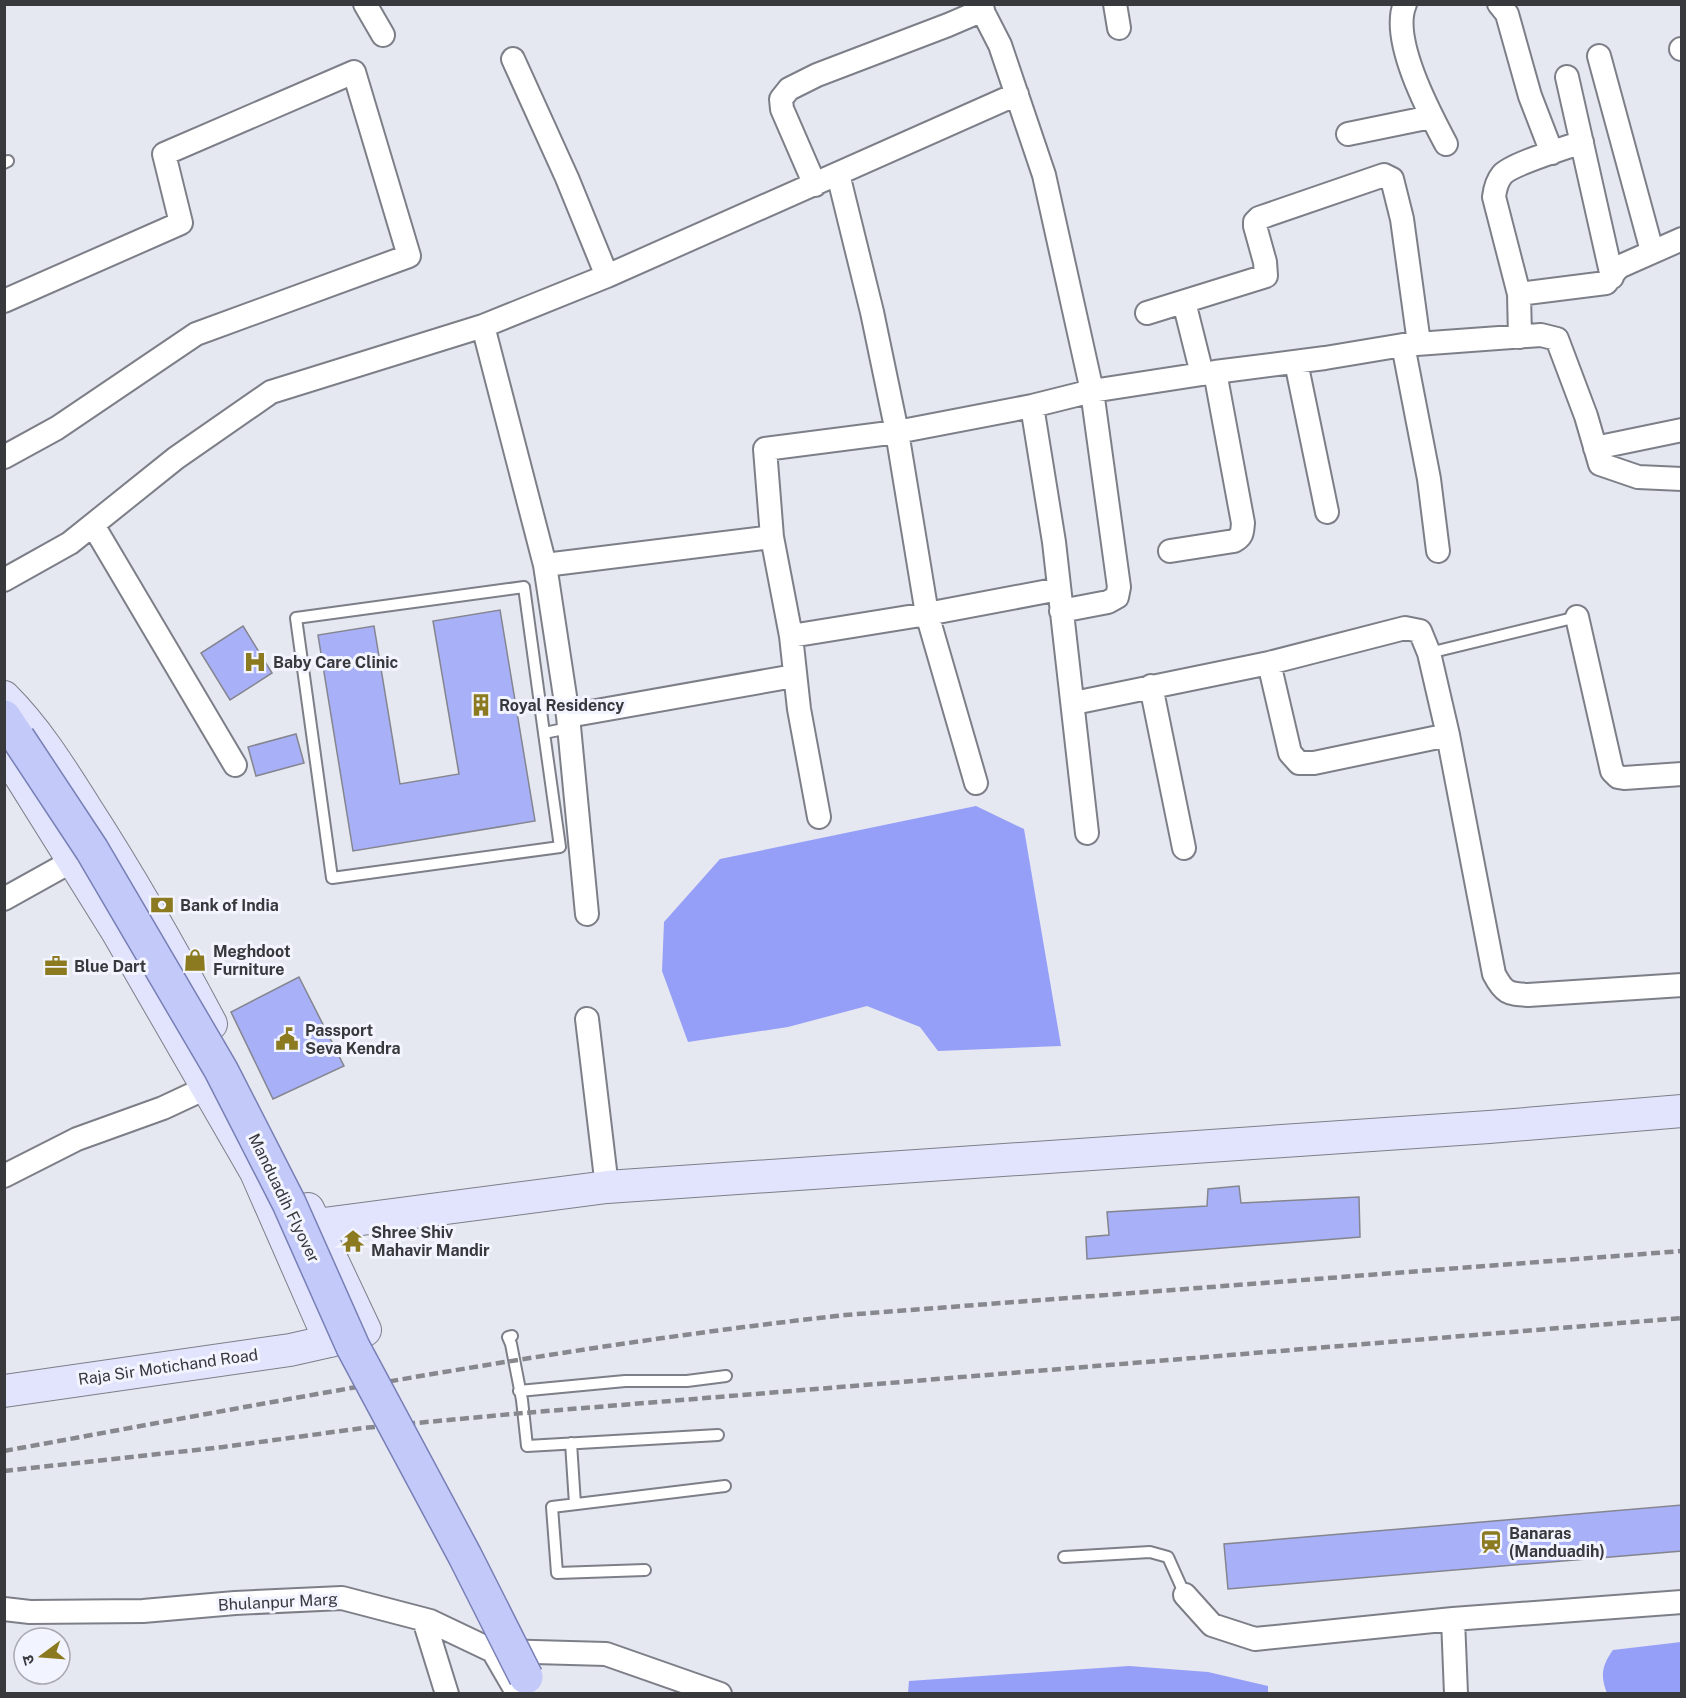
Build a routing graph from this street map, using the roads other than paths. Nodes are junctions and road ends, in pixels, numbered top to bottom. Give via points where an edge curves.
1 (365, 4) edge
2 (1115, 4) edge
3 (1405, 4) edge
4 (1499, 4) edge
5 (981, 7) edge
6 (1119, 28) dead end
7 (383, 36) dead end
8 (1599, 57) dead end
9 (513, 59) dead end
10 (1568, 77) dead end
11 (1017, 94) junction
12 (1431, 117) junction
13 (1348, 134) dead end
14 (1582, 142) junction
15 (1446, 144) dead end
16 (1552, 153) junction
17 (838, 174) junction
18 (815, 184) junction
19 (1682, 239) edge
20 (1652, 251) junction
21 (606, 276) junction
22 (1612, 277) junction
23 (1520, 294) junction
24 (4, 301) edge
25 (1184, 302) junction
26 (1147, 313) dead end
27 (483, 326) junction
28 (1520, 337) junction
29 (1411, 344) junction
30 (1296, 362) junction
31 (1208, 373) junction
32 (1092, 391) junction
33 (1032, 406) junction
34 (1682, 430) edge
35 (897, 432) junction
36 (1595, 448) junction
37 (4, 458) edge
38 (1682, 479) edge
39 (1327, 512) dead end
40 (93, 525) junction
41 (772, 537) junction
42 (1170, 551) dead end
43 (1438, 552) dead end
44 (545, 565) junction
45 (4, 580) edge
46 (1060, 600) junction
47 (927, 614) junction
48 (1577, 617) joint
49 (791, 636) junction
50 (1429, 653) junction
51 (1269, 663) junction
52 (794, 676) junction
53 (1151, 686) junction
54 (4, 698) edge
55 (1074, 703) junction
56 (568, 722) junction
57 (544, 733) junction
58 (1448, 735) junction
59 (11, 751) edge
60 (235, 765) dead end
61 (1682, 774) edge
62 (976, 783) dead end
63 (819, 817) dead end
64 (1087, 833) dead end
65 (1184, 848) dead end
66 (74, 860) junction
67 (4, 899) edge
68 (588, 914) dead end
69 (1682, 985) edge
70 (587, 1019) dead end
71 (208, 1087) junction
72 (1682, 1111) edge
73 (4, 1176) edge
74 (607, 1187) junction
75 (316, 1225) junction
76 (283, 1232) junction
77 (512, 1336) dead end
78 (330, 1341) junction
79 (726, 1376) dead end
80 (4, 1390) edge
81 (519, 1391) junction
82 (718, 1436) dead end
83 (571, 1443) junction
84 (725, 1486) dead end
85 (575, 1504) junction
86 (1064, 1557) dead end
87 (645, 1570) dead end
88 (1185, 1595) joint
89 (1682, 1602) edge
90 (4, 1609) edge
91 (1453, 1619) junction
92 (424, 1620) junction
93 (493, 1651) junction
94 (447, 1694) edge
95 (518, 1694) edge
96 (535, 1694) edge
97 (720, 1694) edge
98 (1456, 1694) edge

1 - 7 street
2 - 6 street
3 - 12 street via 1400,28 1406,56
4 - 16 street via 1507,14 1530,96
5 - 11 street via 1000,45
5 - 18 street via 948,25 789,89 782,99 782,109
8 - 20 street
9 - 21 street
10 - 14 street
11 - 17 street
11 - 32 street via 1044,175
12 - 13 street
12 - 15 street
14 - 16 street
14 - 22 street
16 - 23 street via 1503,173 1496,186 1494,197
17 - 18 street
17 - 35 street
18 - 21 street
19 - 20 street
20 - 22 street via 1621,266
21 - 27 street
22 - 23 street via 1604,284
23 - 28 street
24 - 37 street via 181,223 164,154 354,72 409,256 196,334 57,428
25 - 26 street
25 - 29 street via 1266,276 1255,226 1259,218 1384,175 1392,179 1402,219
25 - 31 street
27 - 40 street via 272,392 176,458
27 - 44 street
28 - 29 street
28 - 36 street via 1541,335 1557,339
29 - 30 street
29 - 43 street
30 - 31 street
30 - 39 street
31 - 32 street
31 - 42 street via 1243,523 1242,533 1234,540
32 - 33 street
32 - 46 street via 1119,587 1117,597 1108,603
33 - 35 street
33 - 46 street
34 - 36 street
35 - 41 street via 765,450
35 - 47 street
36 - 38 street via 1600,464 1638,477
40 - 45 street via 70,543
40 - 60 street
41 - 44 street
41 - 49 street
44 - 56 street
46 - 47 street
46 - 55 street
47 - 49 street
47 - 62 street
48 - 50 lane
48 - 61 street via 1612,771 1624,778
49 - 52 street
50 - 51 street via 1420,631 1405,628
50 - 58 street
51 - 53 street
51 - 58 street via 1290,753 1299,763
52 - 56 street
52 - 63 street
53 - 55 street
53 - 65 street
54 - 75 street via 26,718 113,850 160,930
55 - 64 street
56 - 57 lane
56 - 68 street
57 - 57 lane via 560,848 332,878 296,618 524,587
58 - 69 street via 1494,975 1501,988 1511,994 1528,995
59 - 66 street
59 - 96 main road, Manduadih Flyover, bridge via 92,850 220,1070 289,1203 353,1347 429,1485
66 - 67 street
66 - 71 street
70 - 74 street
71 - 73 street via 77,1139
71 - 76 street via 256,1172
72 - 74 street via 1489,1128
74 - 75 street
75 - 76 street
75 - 78 street, Raja Sir Motichand Road via 366,1329
76 - 78 street
77 - 81 lane via 508,1337
78 - 80 street, Raja Sir Motichand Road
79 - 81 lane
81 - 83 lane via 527,1446
82 - 83 lane
83 - 85 lane
84 - 85 lane
85 - 87 lane via 552,1507 557,1573
86 - 88 lane via 1150,1552 1168,1557
88 - 91 street via 1212,1625 1255,1639
89 - 91 street
90 - 92 street, Bhulanpur Marg via 142,1611 342,1598
91 - 98 street
92 - 93 street, Bhulanpur Marg
92 - 94 street
93 - 95 street
93 - 97 street via 606,1654

